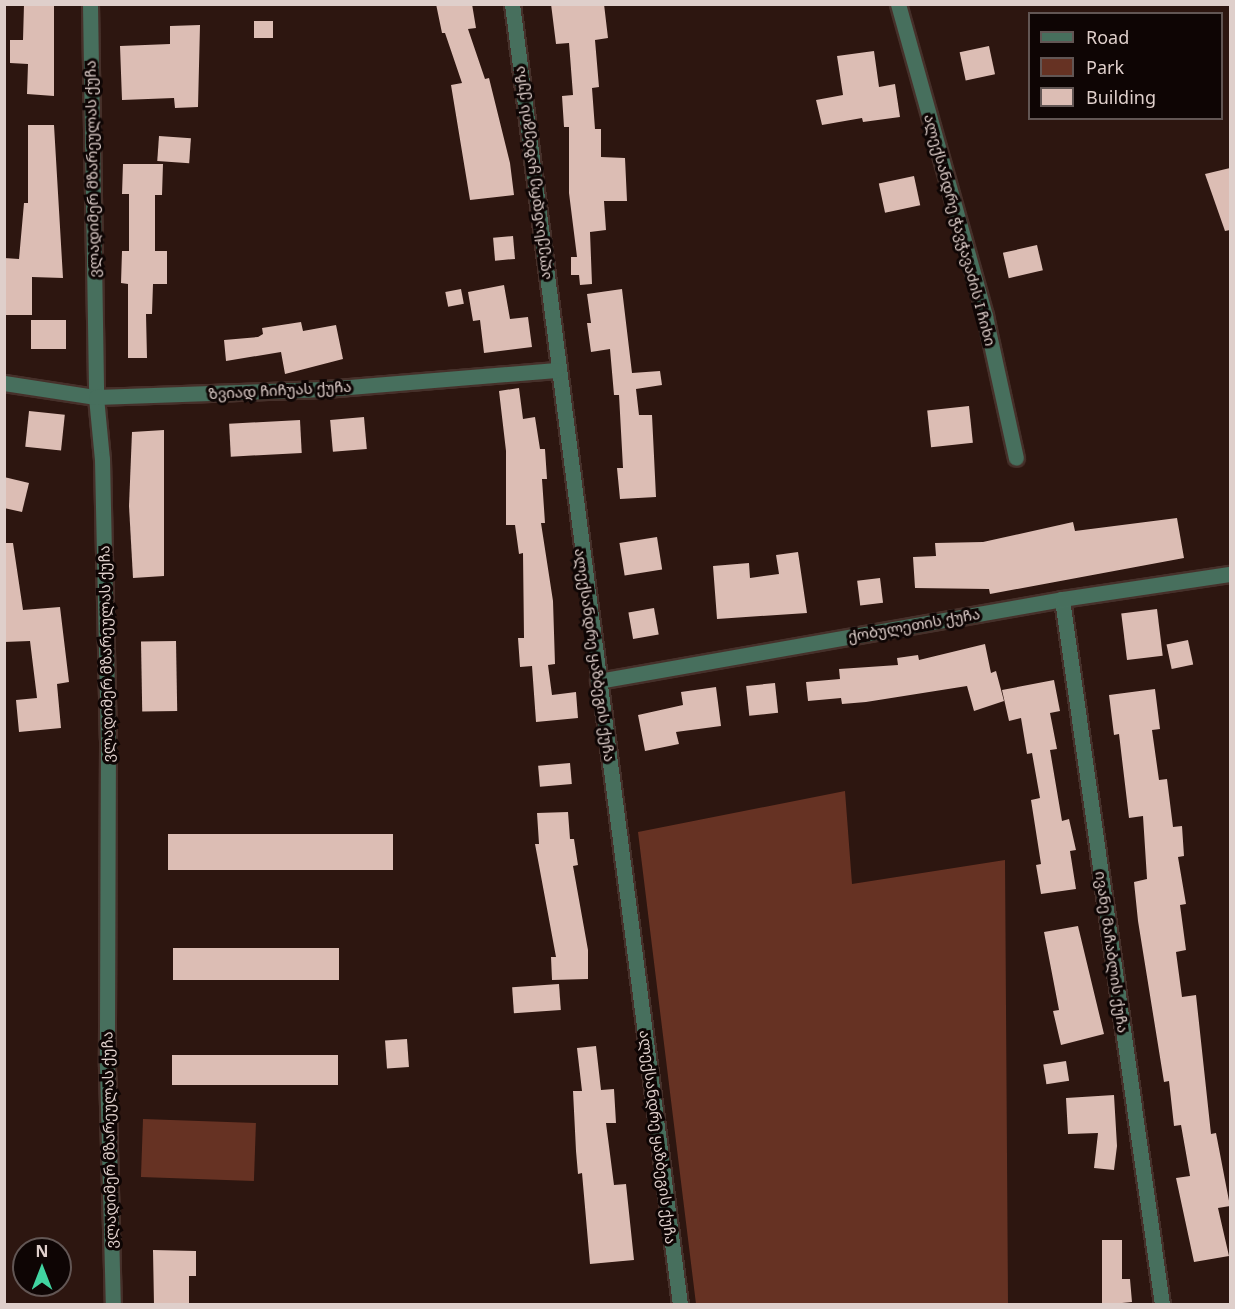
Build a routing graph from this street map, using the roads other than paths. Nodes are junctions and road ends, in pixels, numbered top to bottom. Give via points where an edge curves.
1 (90, 4) edge
2 (512, 4) edge
3 (898, 4) edge
4 (556, 370) junction
5 (4, 382) edge
6 (96, 397) junction
7 (1016, 458) dead end
8 (1230, 574) edge
9 (1062, 599) junction
10 (598, 681) junction
11 (113, 1305) edge
12 (680, 1305) edge
13 (1162, 1305) edge

1 - 6 street, ვლადიმერ მზარეულას ქუჩა
2 - 4 street, ალექსანდრე ყაზბეგის ქუჩა
3 - 7 street, ალექსანდრე ჭავჭავაძის I ჩიხი via 985,316
4 - 6 street, ზვიად ჩიჩუას ქუჩა via 325,389
4 - 10 street, ალექსანდრე ყაზბეგის ქუჩა
5 - 6 street, ზვიად ჩიჩუას ქუჩა
6 - 11 street, ვლადიმერ მზარეულას ქუჩა via 102,459 108,727 107,1066
8 - 9 street, ქობულეთის ქუჩა
9 - 10 street, ქობულეთის ქუჩა
9 - 13 street, ივანე მაჩაბლის ქუჩა
10 - 12 street, ალექსანდრე ყაზბეგის ქუჩა

